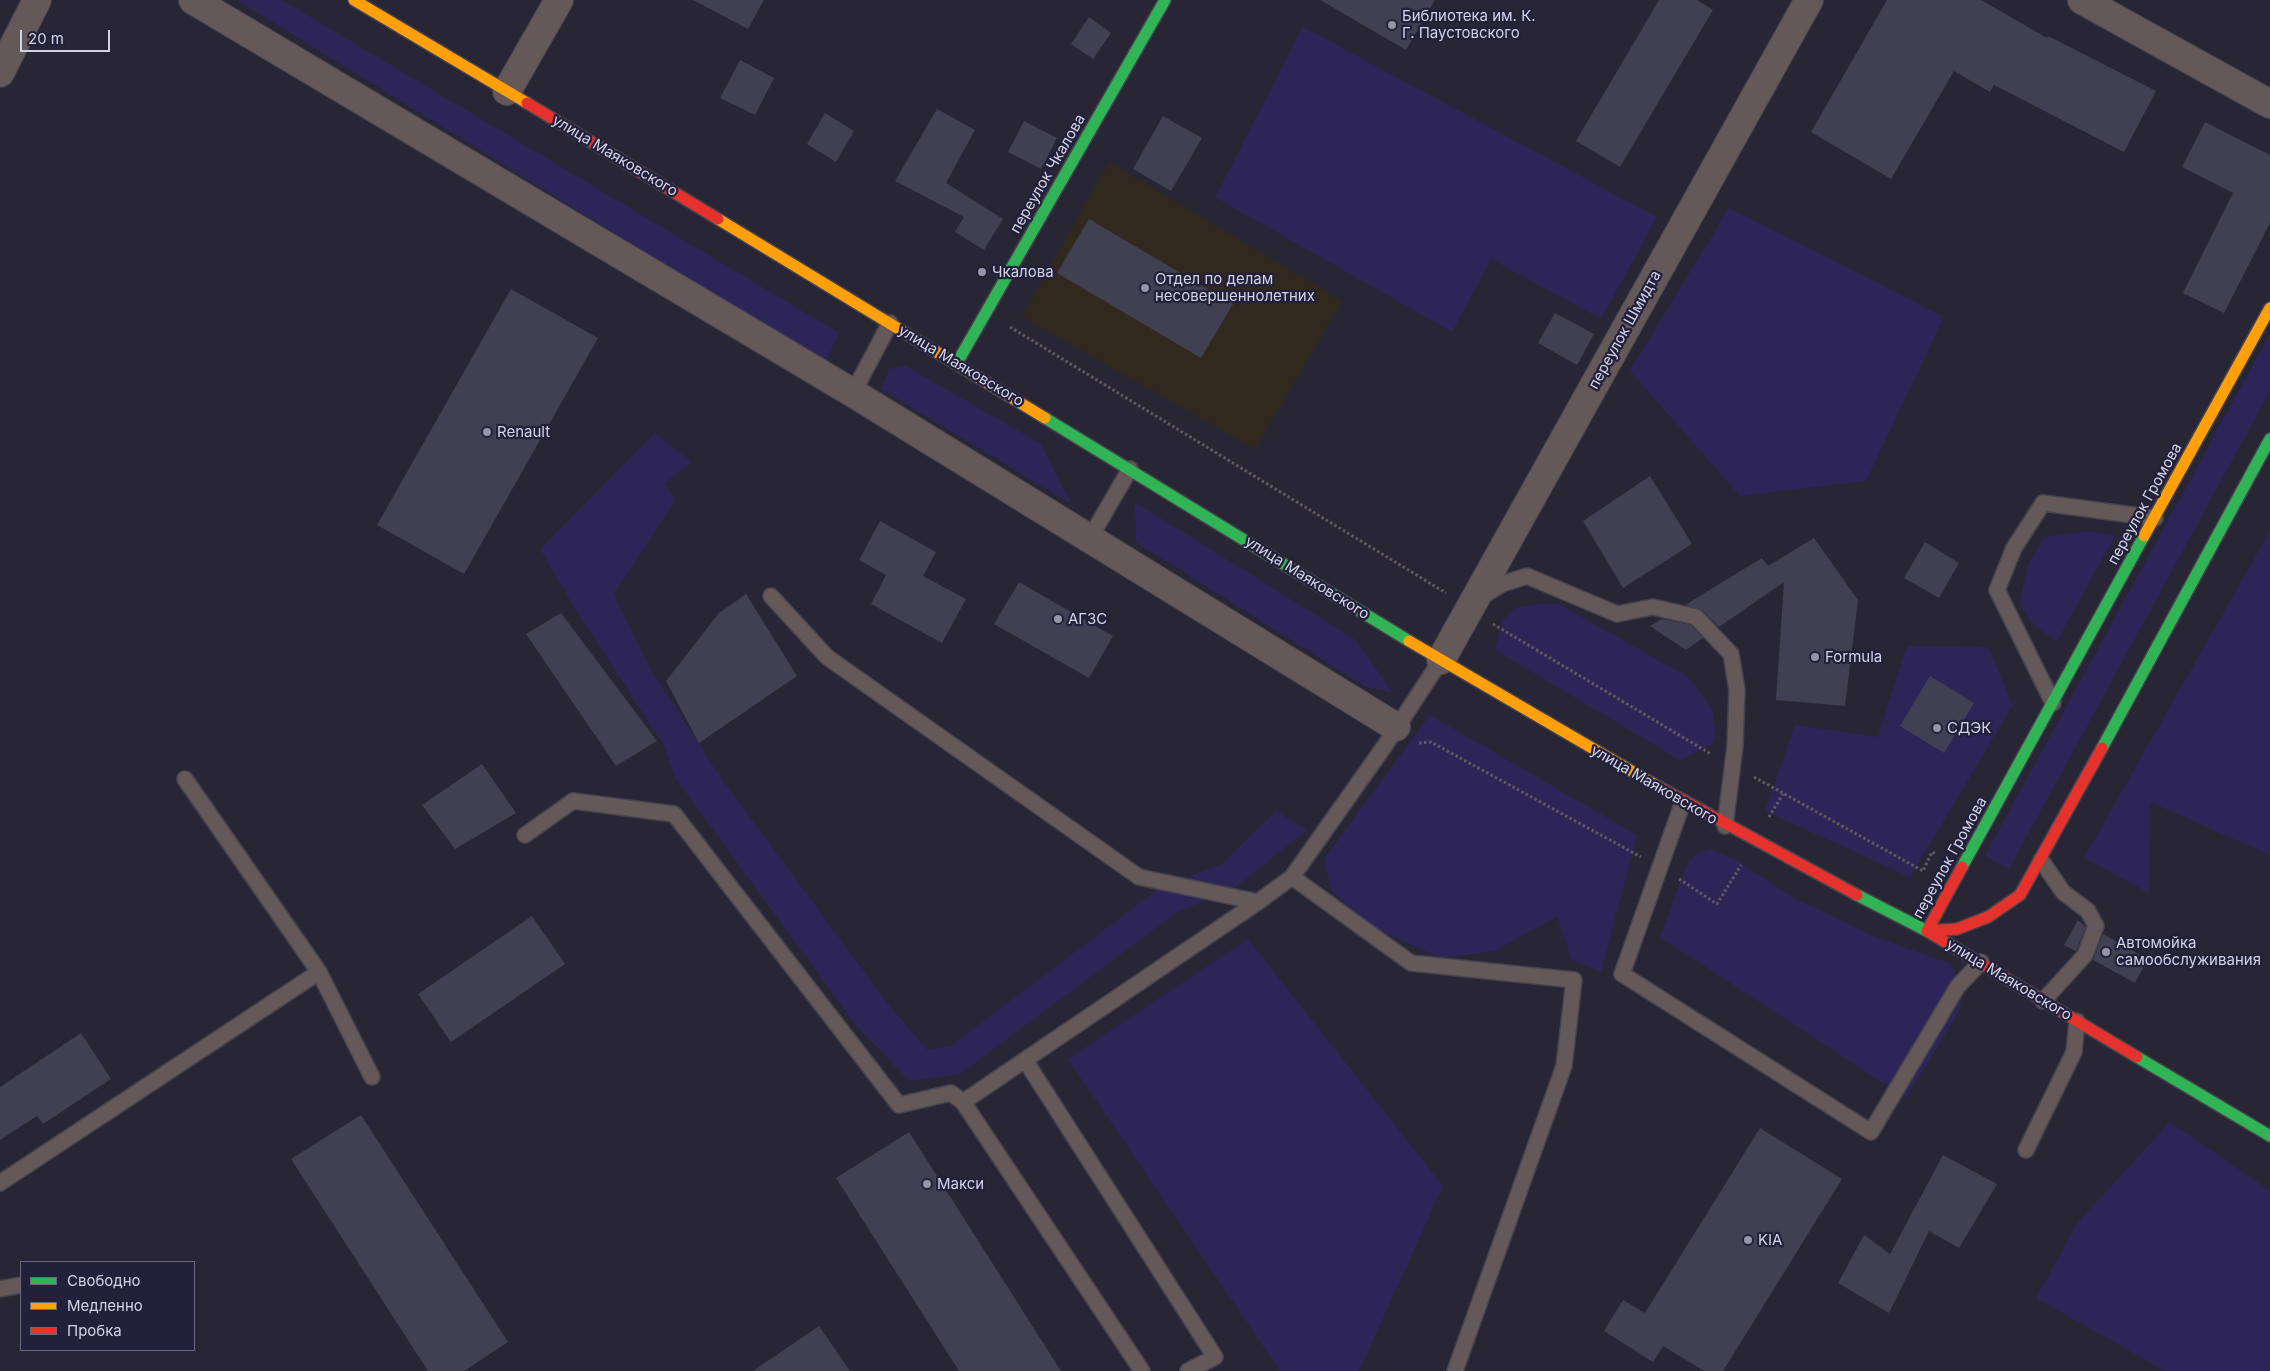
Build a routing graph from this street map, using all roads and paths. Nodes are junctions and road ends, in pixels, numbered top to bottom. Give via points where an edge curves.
1 (37, 0) edge
2 (193, 0) edge
3 (354, 0) edge
4 (559, 0) edge
5 (1165, 0) edge
6 (1810, 0) edge
7 (2082, 0) edge
8 (0, 73) edge
9 (507, 91) junction
10 (2270, 104) edge
11 (2270, 308) edge
12 (986, 312) junction
13 (890, 323) junction
14 (957, 363) junction
15 (853, 393) junction
16 (2270, 439) edge
17 (1130, 470) junction
18 (2155, 518) junction
19 (1090, 538) junction
20 (771, 596) dead end
21 (1472, 604) junction
22 (1441, 660) junction
23 (2053, 703) junction
24 (1391, 735) junction
25 (1732, 766) junction
26 (185, 779) dead end
27 (1783, 794) junction
28 (1683, 802) junction
29 (1725, 826) junction
30 (526, 835) dead end
31 (1755, 841) junction
32 (2041, 860) junction
33 (1963, 866) junction
34 (1660, 867) junction
35 (1292, 877) junction
36 (1258, 902) junction
37 (1926, 931) junction
38 (1982, 962) junction
39 (319, 972) junction
40 (2043, 1001) junction
41 (2077, 1021) junction
42 (1025, 1060) junction
43 (372, 1077) dead end
44 (963, 1102) junction
45 (2270, 1136) edge
46 (2026, 1150) dead end
47 (0, 1183) edge
48 (20, 1285) edge
49 (0, 1290) edge
50 (1142, 1371) edge
51 (1188, 1371) edge
52 (1455, 1371) edge

1 - 8 street
2 - 15 street
3 - 9 main road, улица Маяковского
4 - 9 street
5 - 12 main road, переулок Чкалова
6 - 21 street, переулок Шмидта
7 - 10 street
9 - 13 main road, улица Маяковского
11 - 18 main road, переулок Громова
12 - 14 main road, переулок Чкалова
12 - 21 path
13 - 14 main road, улица Маяковского
13 - 15 lane
14 - 17 main road, улица Маяковского
15 - 19 street
16 - 32 main road, переулок Громова
17 - 19 lane
17 - 22 main road, улица Маяковского
18 - 23 main road, переулок Громова
18 - 23 lane via 2043,503 2014,548 1997,590
19 - 24 street
20 - 36 lane via 827,657 1139,877
21 - 22 street, переулок Шмидта
21 - 25 path via 1526,645
21 - 25 lane via 1502,584 1527,576 1617,614 1653,607 1696,616 1731,654 1737,690
22 - 24 lane
22 - 28 main road, улица Маяковского
23 - 33 main road, переулок Громова
24 - 34 path via 1431,742
24 - 35 lane
25 - 27 path
25 - 29 lane
26 - 39 lane
27 - 31 path
27 - 33 path via 1922,871 1932,852
28 - 29 main road, улица Маяковского
28 - 34 lane
29 - 31 main road, улица Маяковского
30 - 44 lane via 573,801 674,814 899,1105 952,1093
31 - 34 path via 1718,904
31 - 37 main road, улица Маяковского
32 - 37 main road, переулок Громова via 2020,895 1988,917 1957,929
32 - 40 lane via 2063,892 2088,911 2096,926 2085,955
33 - 37 main road, переулок Громова
34 - 38 lane via 1622,974 1871,1132 1958,986
35 - 36 lane
35 - 52 lane via 1411,963 1574,980 1564,1066
36 - 42 lane
37 - 38 main road, улица Маяковского
38 - 40 main road, улица Маяковского
39 - 43 lane
39 - 47 lane
40 - 41 main road, улица Маяковского
41 - 45 main road, улица Маяковского
41 - 46 lane via 2074,1052
42 - 44 lane
42 - 51 lane via 1216,1357
44 - 50 lane
48 - 49 lane

